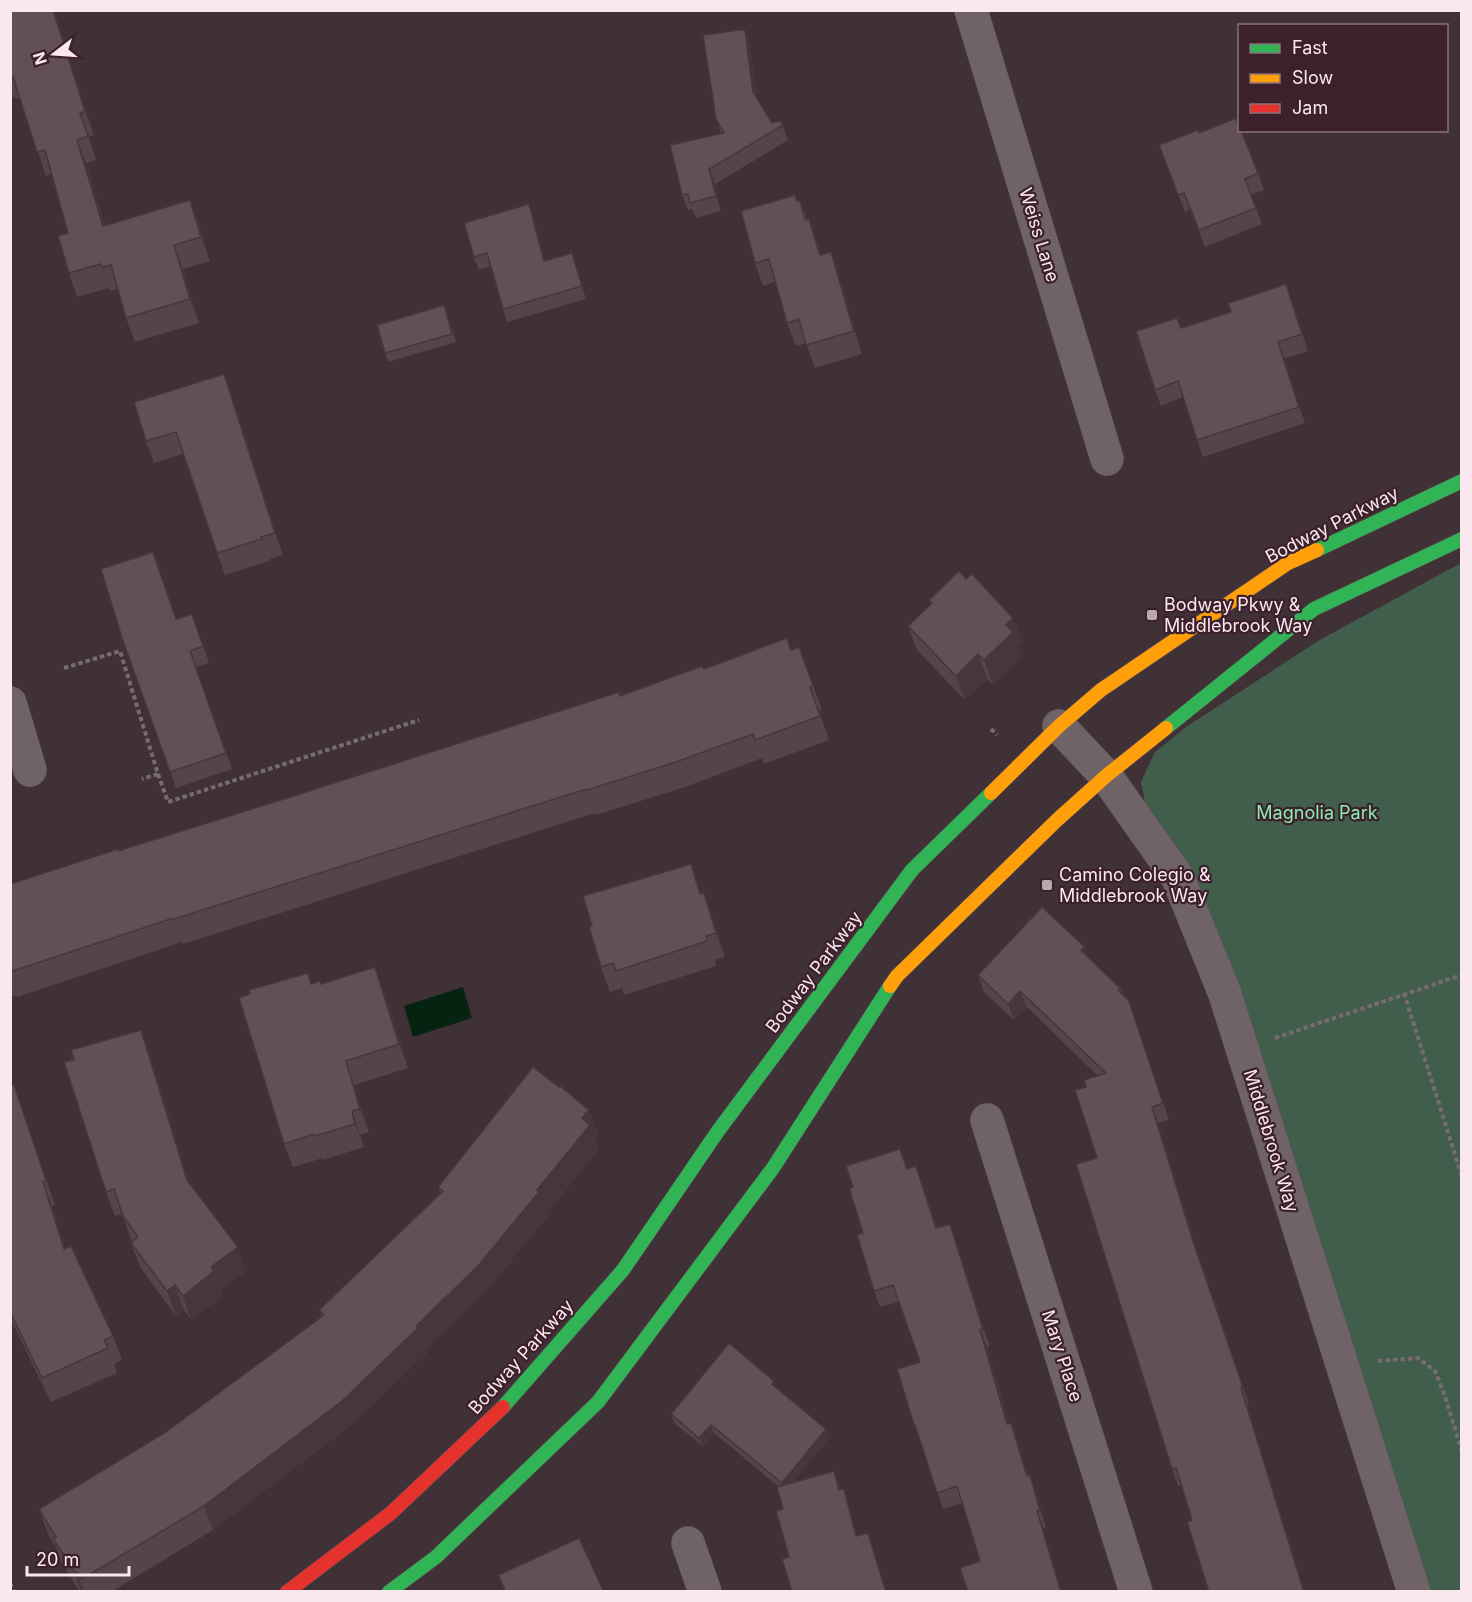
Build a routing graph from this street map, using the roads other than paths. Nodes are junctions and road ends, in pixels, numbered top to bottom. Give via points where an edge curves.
1 (971, 10) edge
2 (1107, 459) dead end
3 (1461, 481) edge
4 (1461, 539) edge
5 (10, 703) edge
6 (1059, 726) junction
7 (30, 770) dead end
8 (1106, 776) junction
9 (987, 1120) dead end
10 (688, 1543) dead end
11 (287, 1592) edge
12 (389, 1592) edge
13 (705, 1592) edge
14 (1136, 1592) edge
15 (1414, 1592) edge

1 - 2 street, Weiss Lane
3 - 6 street, Bodway Parkway via 1288,563 1101,690
4 - 8 street via 1314,609
5 - 7 street
6 - 8 street, Middlebrook Way
6 - 11 street, Bodway Parkway via 912,870 718,1131 623,1270 498,1413 391,1513
8 - 12 street via 897,976 773,1168 598,1402 436,1557
8 - 15 street, Middlebrook Way via 1178,878 1225,994
9 - 14 street, Mary Place
10 - 13 street

